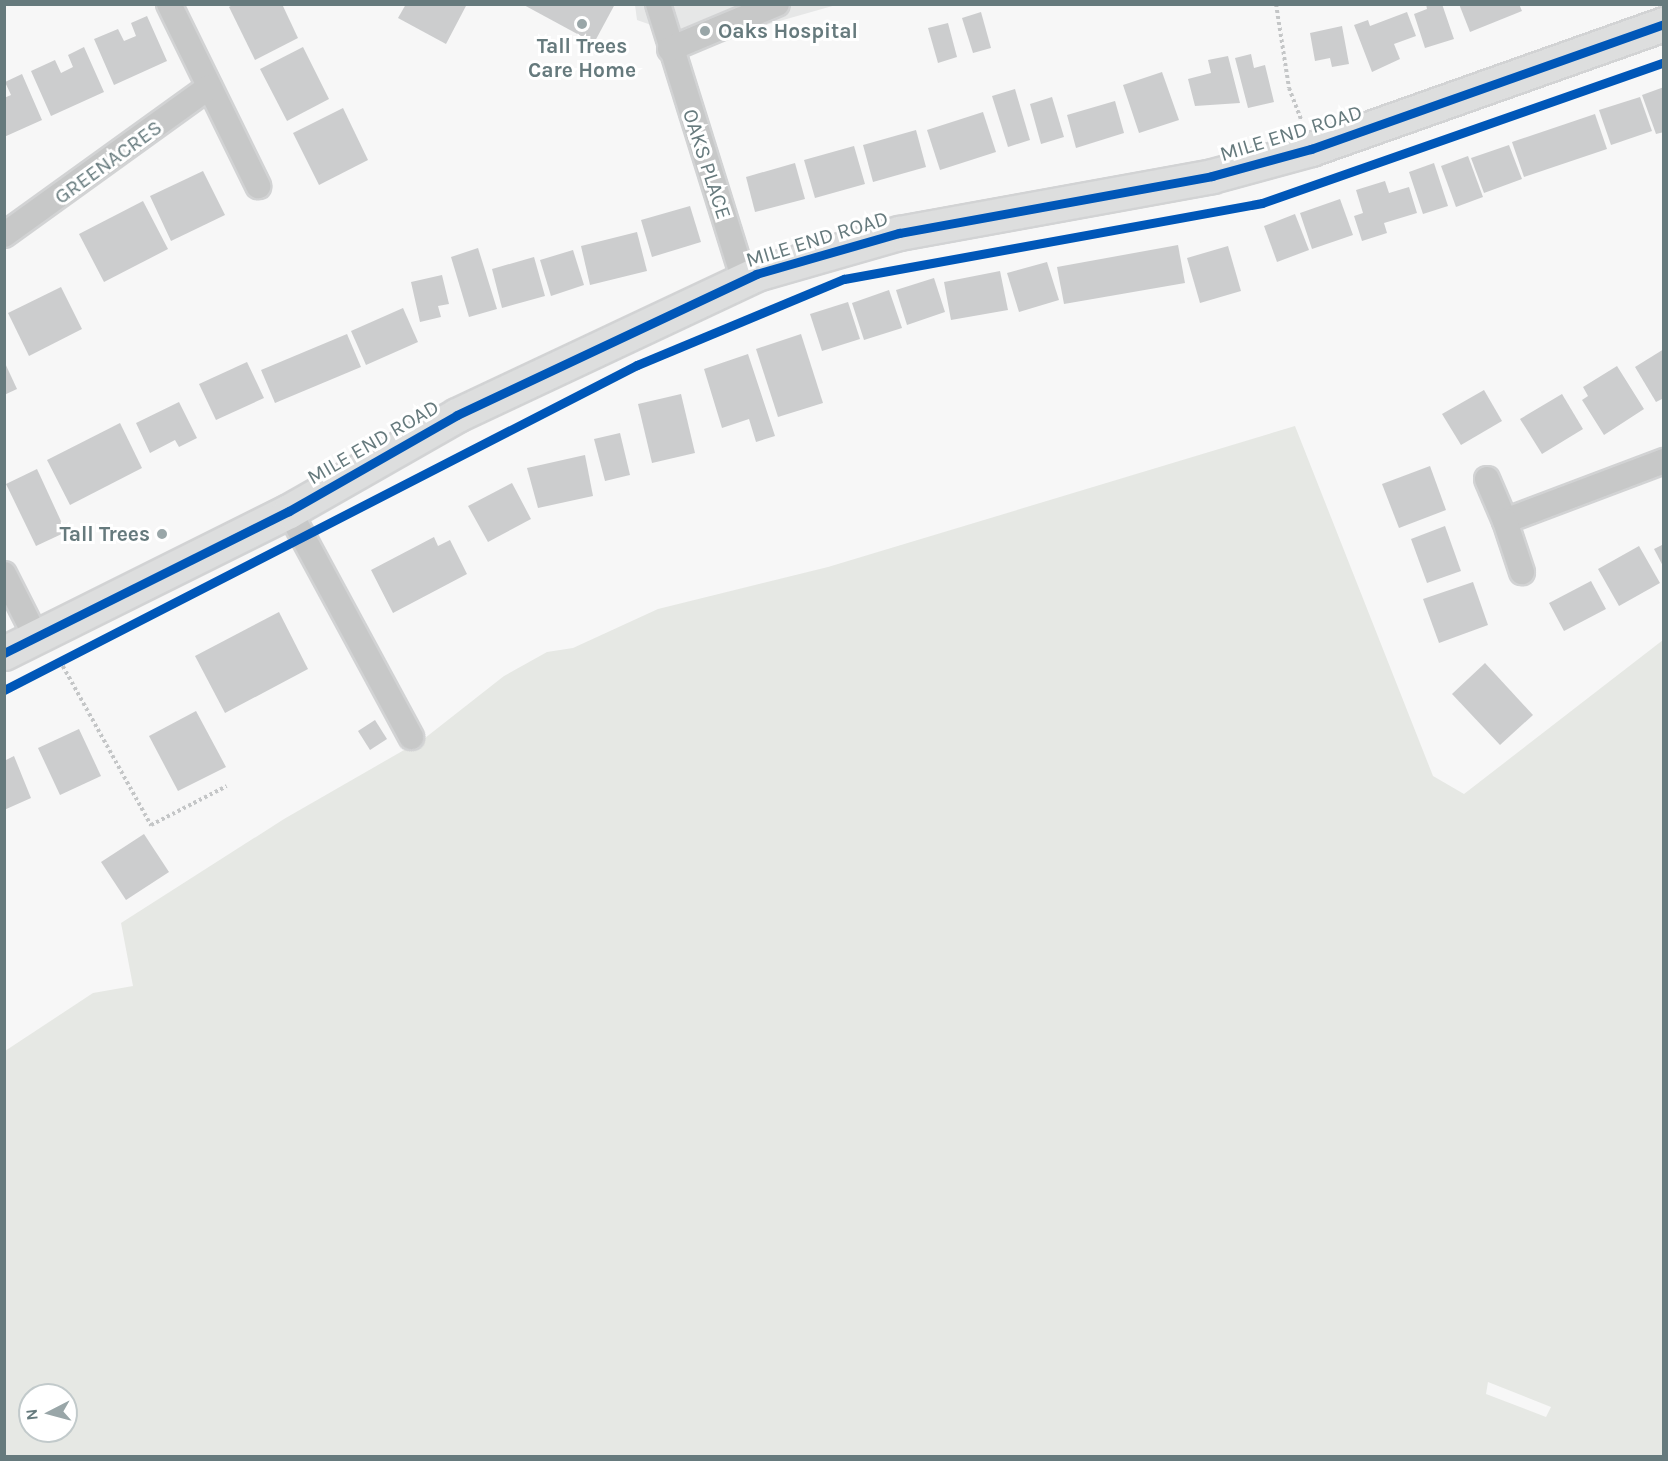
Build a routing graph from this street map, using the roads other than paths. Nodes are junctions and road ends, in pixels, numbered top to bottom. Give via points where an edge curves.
1 (169, 4) edge
2 (658, 4) edge
3 (777, 4) edge
4 (1664, 24) edge
5 (670, 48) junction
6 (209, 87) junction
7 (258, 186) dead end
8 (4, 235) edge
9 (744, 280) junction
10 (1664, 461) edge
11 (1487, 479) dead end
12 (289, 511) junction
13 (1505, 521) junction
14 (1522, 572) dead end
15 (4, 574) edge
16 (36, 637) junction
17 (4, 654) edge
18 (411, 737) dead end

1 - 6 street
2 - 5 street, OAKS PLACE
3 - 5 street
4 - 9 street, MILE END ROAD via 1311,149 1212,176 899,233
5 - 9 street, OAKS PLACE
6 - 7 street
6 - 8 street, GREENACRES
9 - 12 street, MILE END ROAD via 457,415
10 - 13 street
11 - 13 street
12 - 16 street, MILE END ROAD
12 - 18 street
13 - 14 street
15 - 16 street
16 - 17 street, MILE END ROAD

